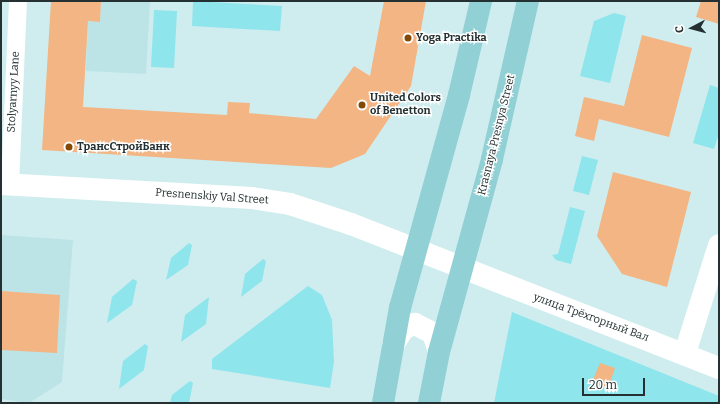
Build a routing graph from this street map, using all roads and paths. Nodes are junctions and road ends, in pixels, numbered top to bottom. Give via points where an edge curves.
1 (18, 1) edge
2 (481, 1) edge
3 (528, 1) edge
4 (6, 184) edge
5 (719, 245) edge
6 (415, 251) junction
7 (462, 269) junction
8 (392, 345) junction
9 (439, 352) junction
10 (685, 353) junction
11 (719, 368) edge
12 (383, 403) edge
13 (430, 403) edge

1 - 4 street, Stolyarnyy Lane
2 - 6 main road
3 - 7 main road, Krasnaya Presnya Street
4 - 6 main road, Presnenskiy Val Street via 252,198 290,204 351,224
5 - 10 main road
6 - 7 main road, Presnenskiy Val Street
6 - 8 main road
7 - 9 main road, Krasnaya Presnya Street
7 - 10 main road, улица Трёхгорный Вал
8 - 9 main road via 404,328 415,324 426,326 433,333
8 - 12 main road
9 - 13 main road, Krasnaya Presnya Street
10 - 11 main road, улица Трёхгорный Вал

